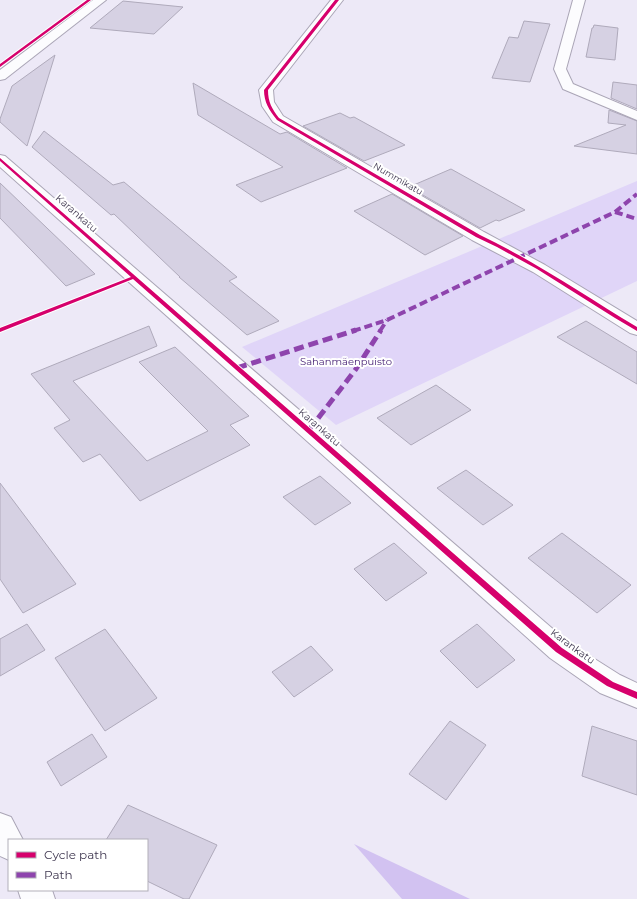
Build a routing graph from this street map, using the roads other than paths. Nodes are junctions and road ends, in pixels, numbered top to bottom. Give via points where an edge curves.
1 (100, 0) edge
2 (337, 0) edge
3 (579, 0) edge
4 (0, 76) edge
5 (637, 116) edge
6 (0, 159) edge
7 (637, 329) edge
8 (637, 696) edge

1 - 4 street
2 - 7 street, Nummikatu via 266,90 268,108 292,127 457,224 519,257
3 - 5 street via 560,69 568,86
6 - 8 street, Karankatu via 559,650 610,684

